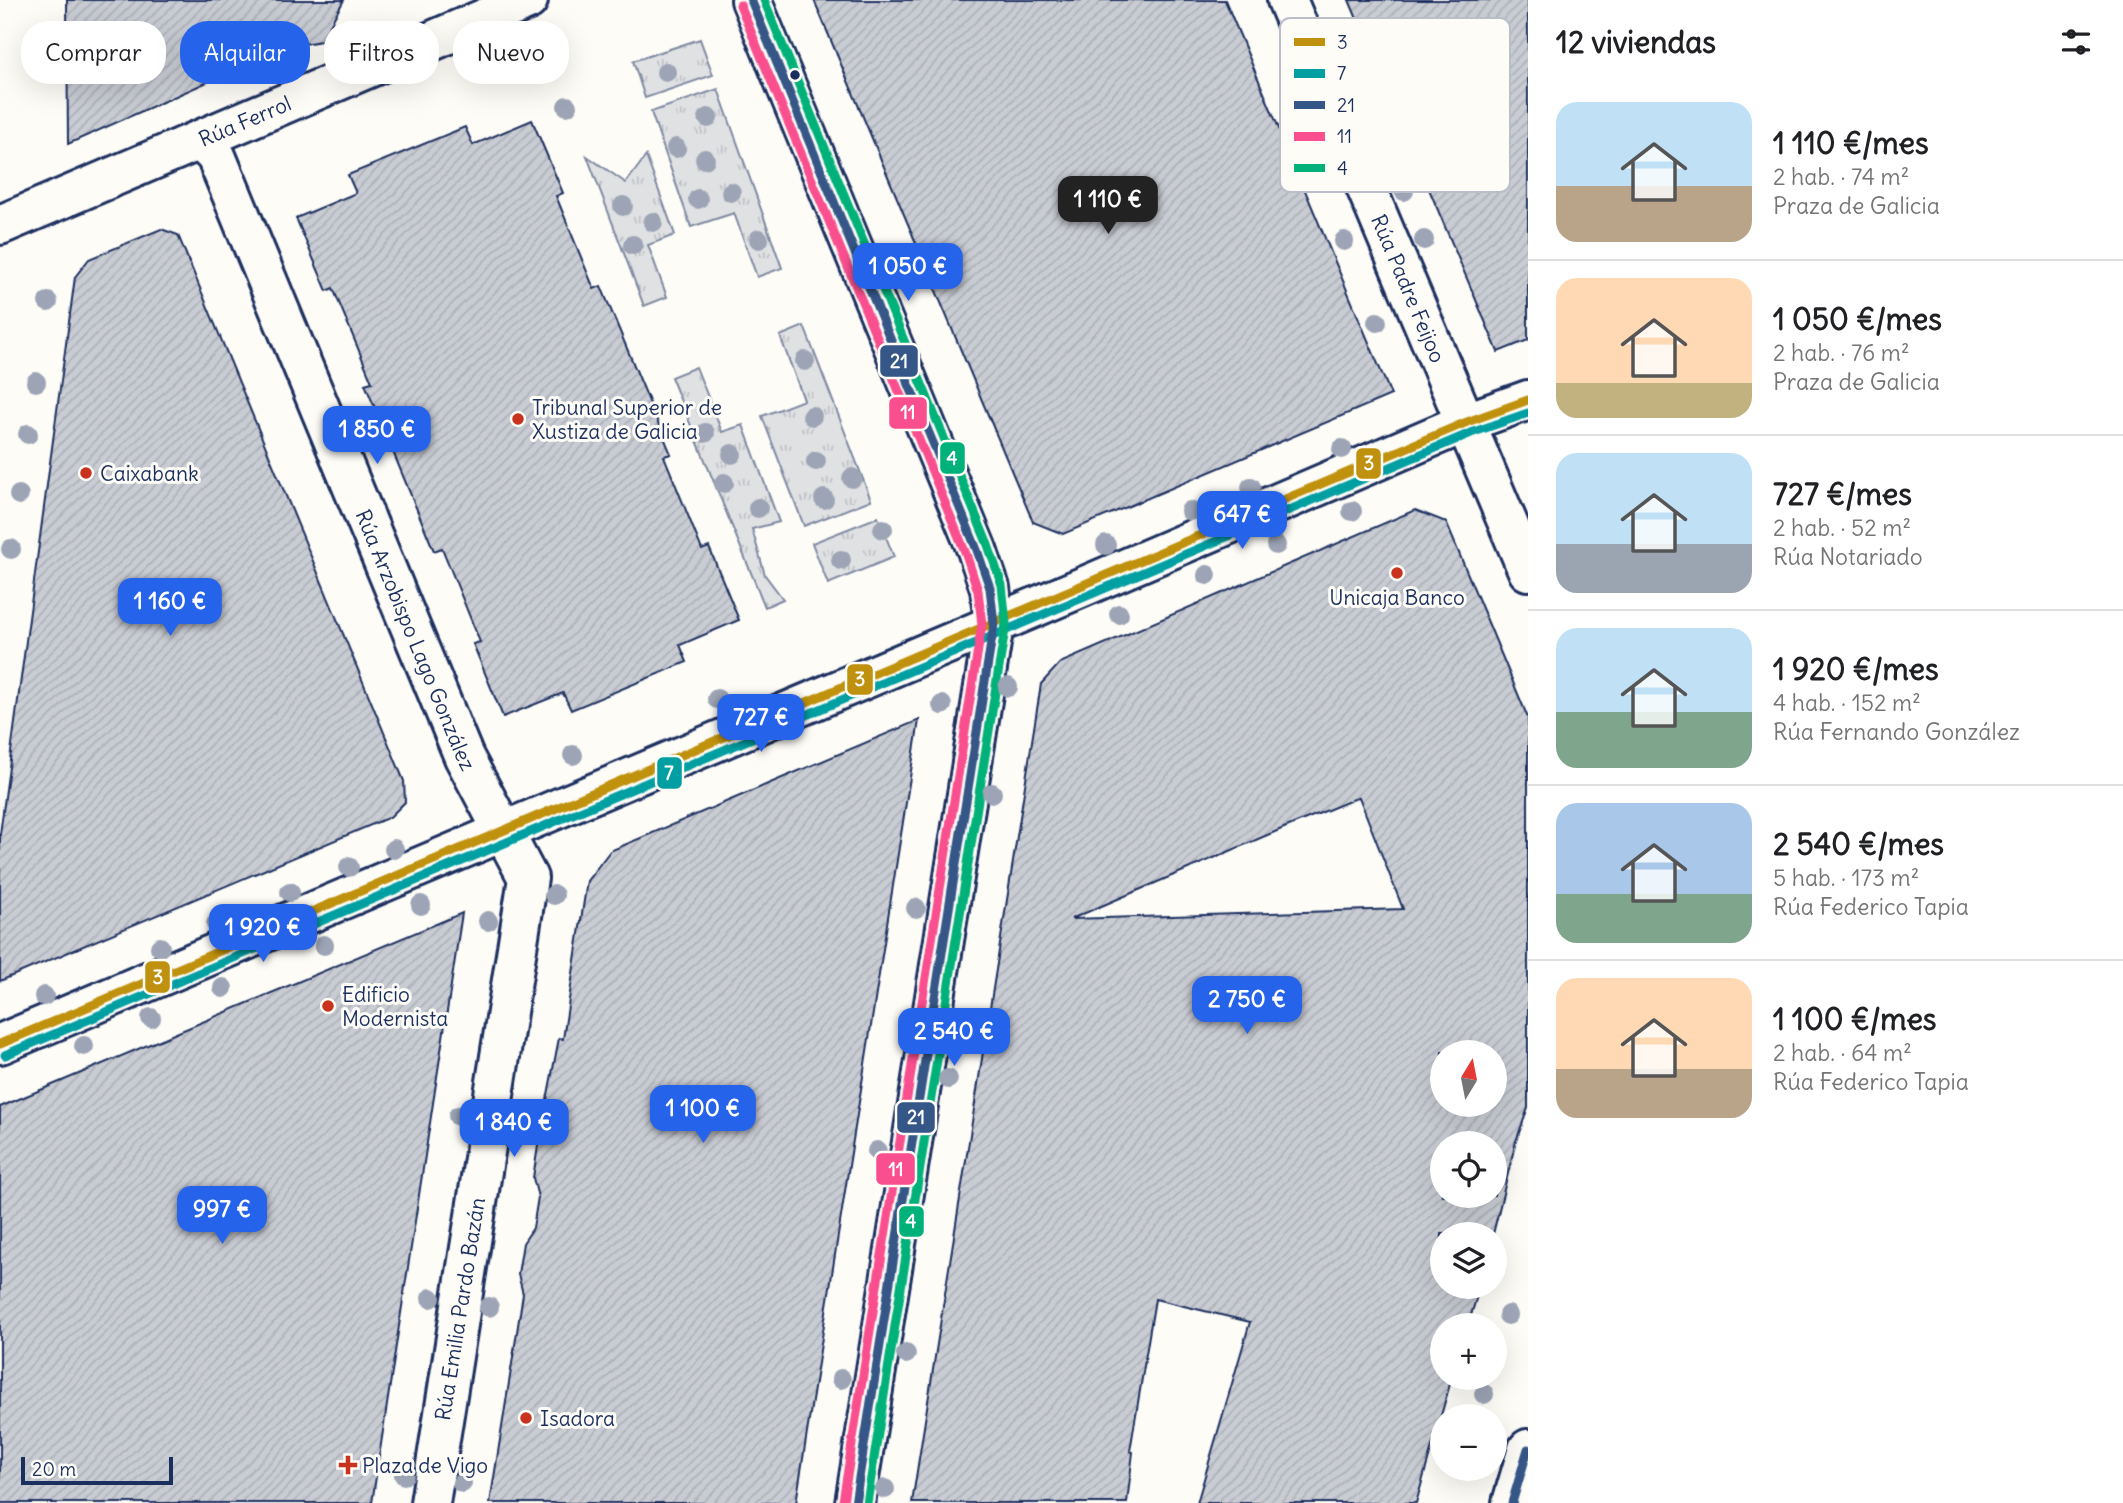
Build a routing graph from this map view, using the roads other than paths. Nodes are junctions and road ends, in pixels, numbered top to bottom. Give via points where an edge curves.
1 (528, 0) edge
2 (751, 0) edge
3 (1287, 0) edge
4 (1295, 18) edge
5 (200, 140) junction
6 (1369, 192) edge
7 (0, 225) edge
8 (1528, 400) edge
9 (1467, 422) junction
10 (1528, 571) edge
11 (994, 624) junction
12 (504, 829) junction
13 (0, 1044) edge
14 (1528, 1449) edge
15 (430, 1503) edge
16 (855, 1503) edge
17 (1512, 1503) edge

1 - 5 street, Rúa Ferrol
2 - 11 street via 978,550
3 - 4 street, Rúa Padre Feijoo
5 - 7 street, Rúa Ferrol
5 - 12 street, Rúa Arzobispo Lago González via 216,156 464,757
6 - 9 street, Rúa Padre Feijoo
8 - 9 street
9 - 10 street, Rúa Padre Feijoo
9 - 11 street
11 - 12 street
11 - 16 street
12 - 13 street
12 - 15 street, Rúa Emilia Pardo Bazán via 528,878
14 - 17 street

